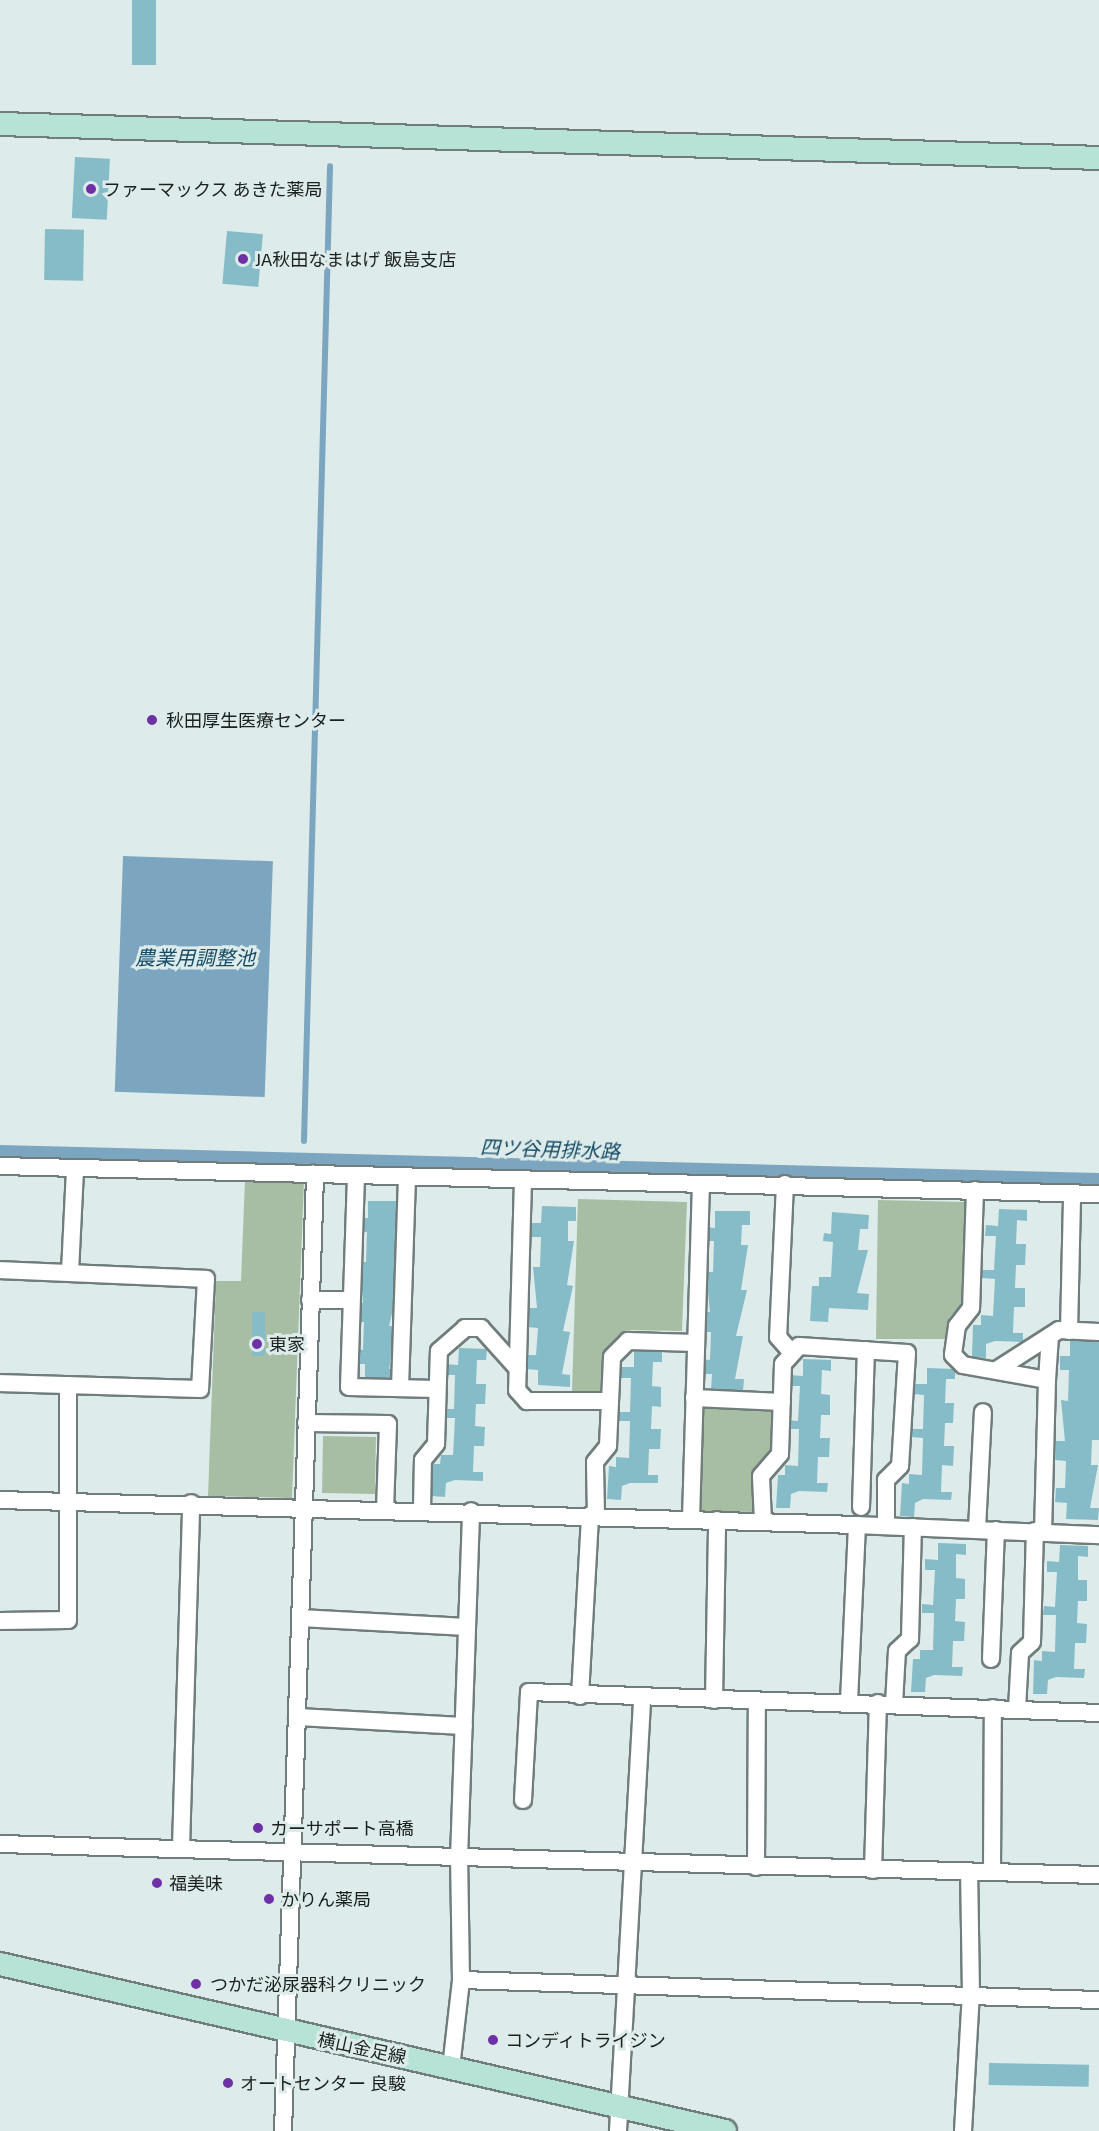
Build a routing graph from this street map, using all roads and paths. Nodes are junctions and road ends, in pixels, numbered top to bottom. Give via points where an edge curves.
1 (0, 124) edge
2 (1099, 158) edge
3 (0, 1166) edge
4 (75, 1168) junction
5 (315, 1174) junction
6 (356, 1176) junction
7 (407, 1177) junction
8 (523, 1180) junction
9 (700, 1184) junction
10 (785, 1185) junction
11 (975, 1190) junction
12 (1072, 1194) junction
13 (1099, 1194) edge
14 (0, 1270) edge
15 (70, 1272) junction
16 (310, 1300) junction
17 (351, 1300) junction
18 (1069, 1331) junction
19 (1099, 1332) edge
20 (1050, 1336) junction
21 (696, 1343) junction
22 (866, 1350) junction
23 (792, 1353) junction
24 (518, 1369) junction
25 (998, 1369) junction
26 (1047, 1380) junction
27 (0, 1383) edge
28 (68, 1385) junction
29 (400, 1388) junction
30 (437, 1389) junction
31 (694, 1398) junction
32 (610, 1401) junction
33 (782, 1402) junction
34 (983, 1412) dead end
35 (306, 1422) junction
36 (0, 1500) edge
37 (66, 1501) junction
38 (191, 1503) junction
39 (303, 1506) junction
40 (861, 1507) dead end
41 (385, 1509) junction
42 (422, 1510) junction
43 (471, 1511) junction
44 (593, 1516) junction
45 (691, 1519) junction
46 (717, 1520) junction
47 (763, 1522) junction
48 (857, 1525) junction
49 (886, 1526) junction
50 (913, 1527) junction
51 (977, 1529) junction
52 (996, 1530) junction
53 (1039, 1532) junction
54 (1099, 1535) edge
55 (300, 1618) junction
56 (0, 1621) edge
57 (467, 1627) junction
58 (991, 1659) dead end
59 (580, 1696) junction
60 (642, 1697) junction
61 (714, 1700) junction
62 (758, 1701) junction
63 (849, 1702) junction
64 (886, 1704) junction
65 (993, 1708) junction
66 (1017, 1709) junction
67 (1099, 1713) edge
68 (297, 1717) junction
69 (464, 1726) junction
70 (523, 1800) dead end
71 (0, 1844) edge
72 (181, 1848) junction
73 (291, 1851) junction
74 (459, 1858) junction
75 (636, 1863) junction
76 (756, 1867) junction
77 (873, 1870) junction
78 (969, 1872) junction
79 (992, 1872) junction
80 (1099, 1875) edge
81 (0, 1964) edge
82 (461, 1980) junction
83 (626, 1984) junction
84 (971, 1994) junction
85 (1099, 2000) edge
86 (288, 2032) junction
87 (451, 2068) junction
88 (619, 2106) junction
89 (284, 2131) edge
90 (618, 2131) edge
91 (725, 2131) edge
92 (963, 2131) edge

1 - 2 street
3 - 4 street
4 - 5 street
4 - 15 street
5 - 6 street
5 - 16 street
6 - 7 street
6 - 17 street
7 - 8 street
7 - 29 street
8 - 9 street
8 - 24 street
9 - 10 street
9 - 21 street
10 - 11 street
10 - 23 street via 778,1337
11 - 12 street
11 - 25 street via 971,1308 957,1326 953,1355 963,1365
12 - 13 street
12 - 18 street
14 - 15 street
15 - 28 street via 206,1279 200,1389
16 - 17 street
16 - 35 street
17 - 29 street via 349,1387
18 - 19 street
18 - 20 street
20 - 25 street
20 - 26 street
21 - 31 street
21 - 32 street via 628,1341 612,1357
22 - 23 street via 799,1346
22 - 40 street
22 - 49 street via 907,1353 900,1466 886,1480
23 - 33 street via 783,1364
24 - 30 street via 481,1328 465,1328 439,1351
24 - 32 street via 517,1390 527,1401
25 - 26 street via 1014,1377
26 - 53 street
27 - 28 street
28 - 37 street
29 - 30 street
30 - 42 street via 436,1443 423,1460
31 - 33 street
31 - 45 street
32 - 44 street via 608,1446 595,1462
33 - 47 street via 780,1454 761,1476
34 - 51 street
35 - 39 street
35 - 41 street via 388,1424
36 - 37 street
37 - 38 street
37 - 56 street via 68,1620
38 - 39 street
38 - 72 street
39 - 41 street
39 - 55 street
41 - 42 street
42 - 43 street
43 - 44 street
43 - 57 street
44 - 45 street
44 - 59 street
45 - 46 street
46 - 47 street
46 - 61 street
47 - 48 street
48 - 49 street
48 - 63 street
49 - 50 street
50 - 51 street
50 - 64 street via 910,1639 897,1651
51 - 52 street
52 - 53 street
52 - 58 street
53 - 54 street
53 - 66 street via 1032,1642 1020,1653
55 - 57 street
55 - 68 street
57 - 69 street
59 - 60 street
59 - 70 street via 528,1692
60 - 61 street
60 - 75 street
61 - 62 street
62 - 63 street
62 - 76 street
63 - 64 street
64 - 65 street
64 - 77 street
65 - 66 street
65 - 79 street
66 - 67 street
68 - 69 street
68 - 73 street
69 - 74 street
71 - 72 street
72 - 73 street
73 - 74 street
73 - 86 street
74 - 75 street
74 - 82 street
75 - 76 street
75 - 83 street
76 - 77 street
77 - 78 street
78 - 79 street
78 - 84 street
79 - 80 street
81 - 86 street, 横山金足線
82 - 83 street
82 - 87 street
83 - 84 street
83 - 88 street
84 - 85 street
84 - 92 street
86 - 87 street, 横山金足線
86 - 89 street
87 - 88 street, 横山金足線
88 - 90 street
88 - 91 street, 横山金足線

